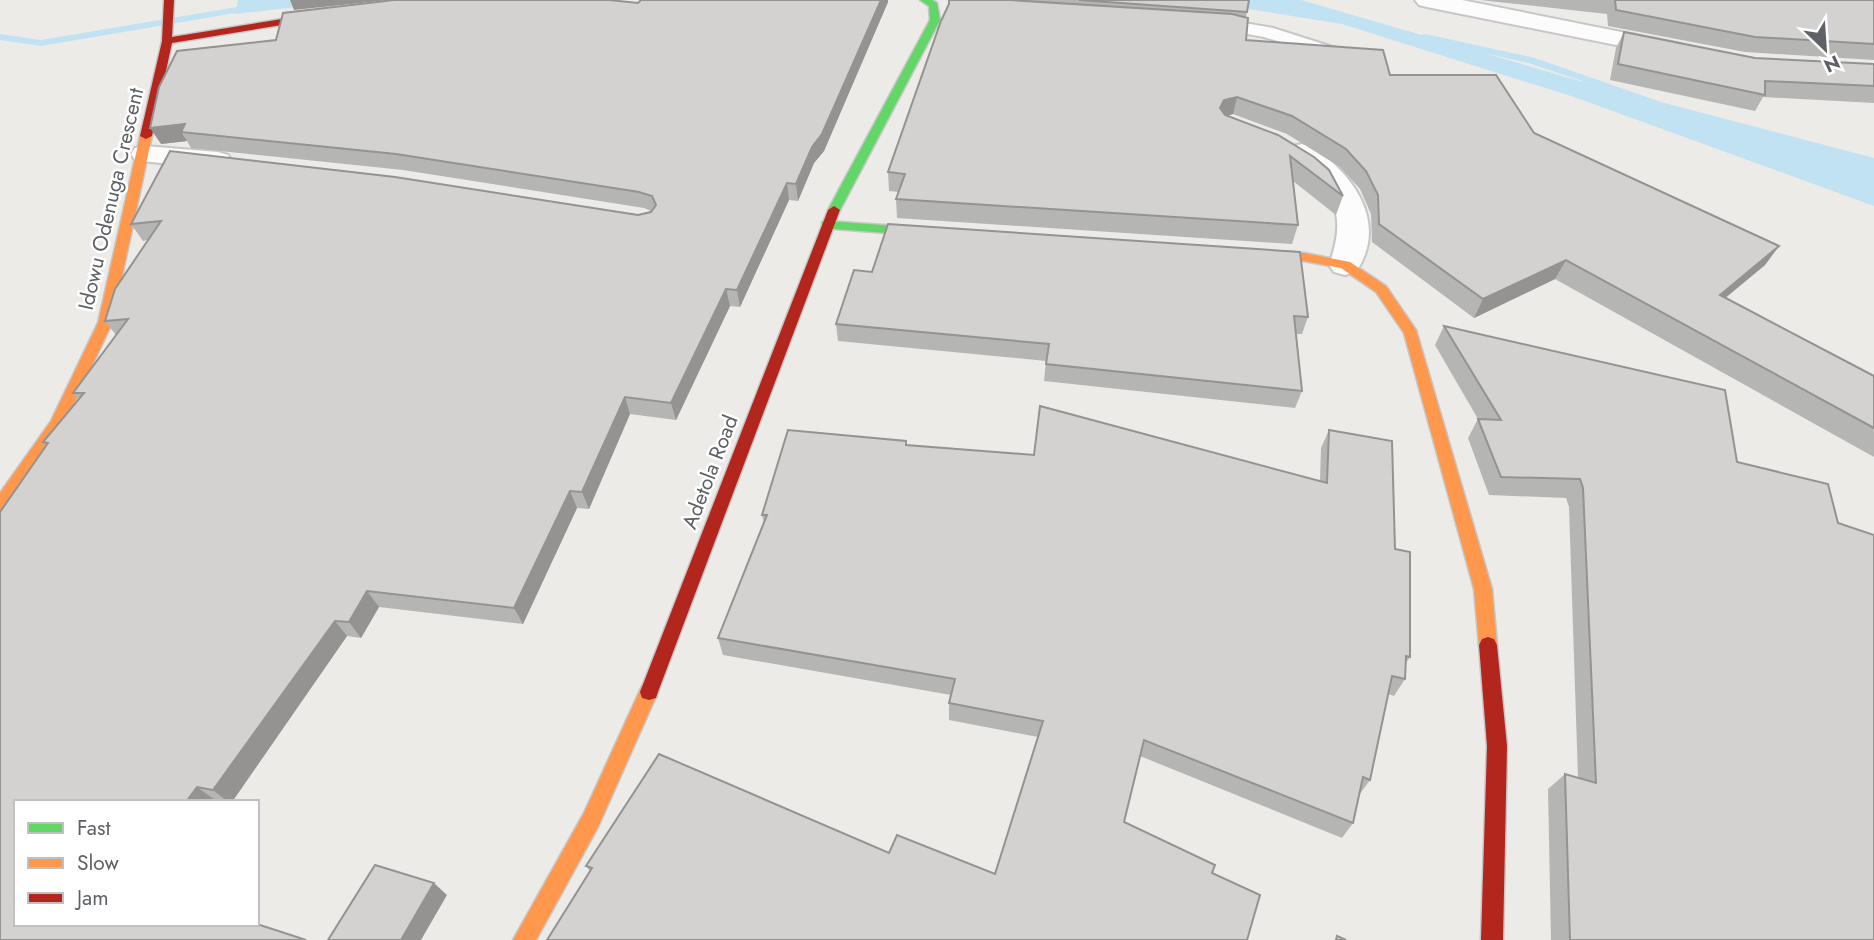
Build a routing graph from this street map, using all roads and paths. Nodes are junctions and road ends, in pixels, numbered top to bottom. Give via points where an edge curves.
1 (169, 0) edge
2 (1440, 2) edge
3 (935, 8) edge
4 (345, 12) edge
5 (1189, 21) edge
6 (168, 33) junction
7 (1691, 53) edge
8 (1344, 57) edge
9 (1282, 141) edge
10 (145, 154) junction
11 (241, 163) edge
12 (826, 225) junction
13 (949, 233) edge
14 (1236, 253) edge
15 (1345, 265) junction
16 (0, 506) edge
17 (524, 940) edge
18 (1492, 940) edge

1 - 6 street, Idowu Odenuga Crescent
2 - 7 street
3 - 12 street, Adetola Road
4 - 6 street
5 - 8 lane via 1267,32
6 - 10 street, Idowu Odenuga Crescent
9 - 15 street via 1310,157 1343,192 1354,213 1354,237
10 - 11 street
10 - 16 street, Idowu Odenuga Crescent via 105,323 57,423
12 - 13 street
12 - 17 street, Adetola Road via 645,702 591,820
14 - 15 street
15 - 18 street via 1381,289 1411,332 1483,589 1497,746

